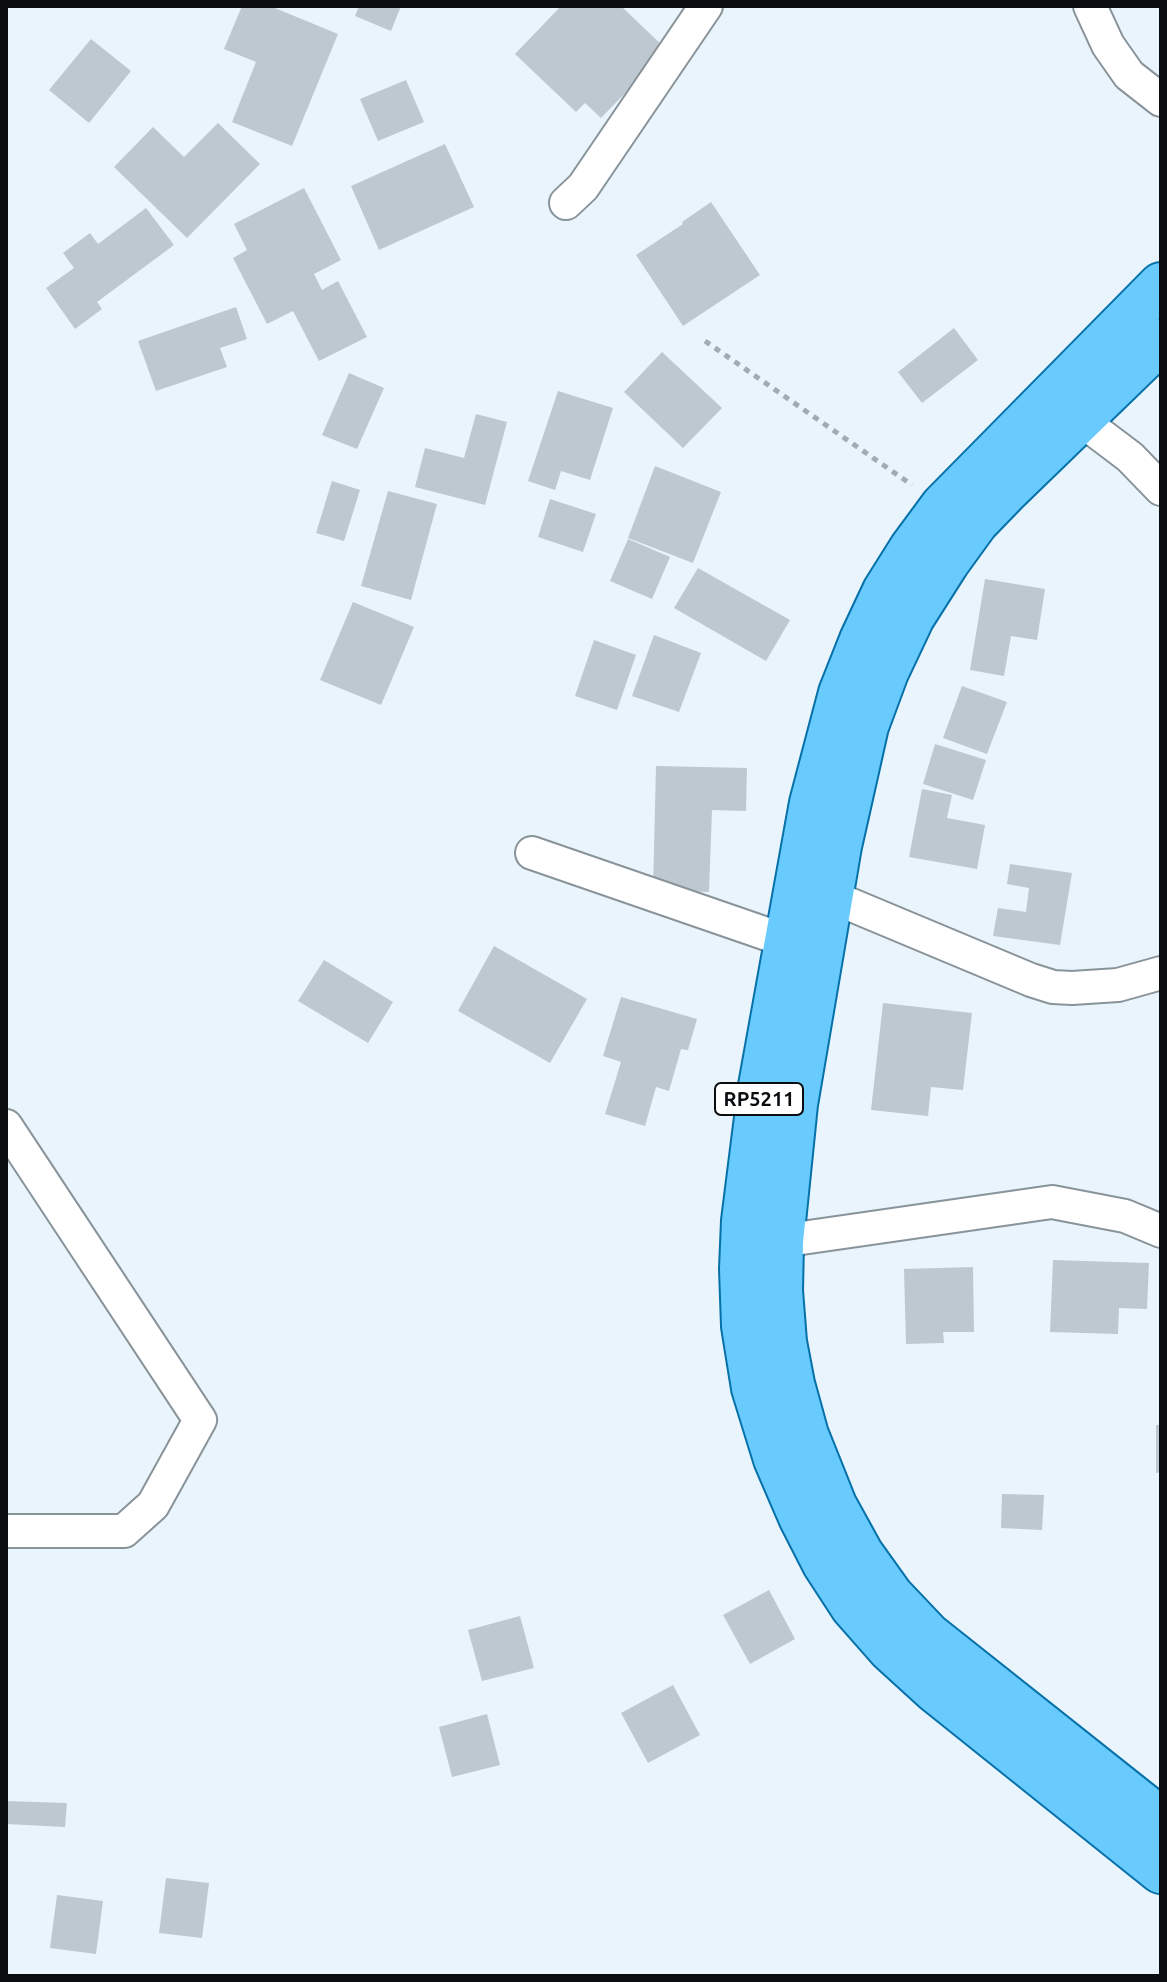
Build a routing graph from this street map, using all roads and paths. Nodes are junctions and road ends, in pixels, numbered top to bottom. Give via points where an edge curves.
1 (706, 6) edge
2 (1090, 6) edge
3 (1161, 100) edge
4 (566, 203) dead end
5 (1161, 285) edge
6 (705, 341) dead end
7 (1161, 341) edge
8 (1081, 420) junction
9 (1161, 489) edge
10 (943, 506) junction
11 (532, 853) dead end
12 (830, 896) junction
13 (787, 941) junction
14 (1161, 973) edge
15 (6, 1126) edge
16 (1161, 1231) edge
17 (781, 1241) junction
18 (6, 1531) edge
19 (1161, 1820) edge
20 (1161, 1871) edge

1 - 4 street via 583,187
2 - 3 street via 1129,75
5 - 10 main road, RP5211
6 - 10 path
7 - 8 main road, RP5211
8 - 9 street
8 - 12 main road, RP5211 via 976,522 912,617 866,726
10 - 13 main road, RP5211 via 885,591 841,693 812,803
11 - 13 street
12 - 14 street via 1053,987 1118,985
12 - 17 main road, RP5211 via 795,1104
13 - 20 main road, RP5211 via 761,1086 742,1269 754,1388 776,1459 825,1564 890,1649
15 - 18 street via 200,1420 153,1505 124,1531
16 - 17 street via 1125,1216 1052,1202
17 - 19 main road, RP5211 via 780,1291 792,1384 824,1482 861,1554 928,1635

